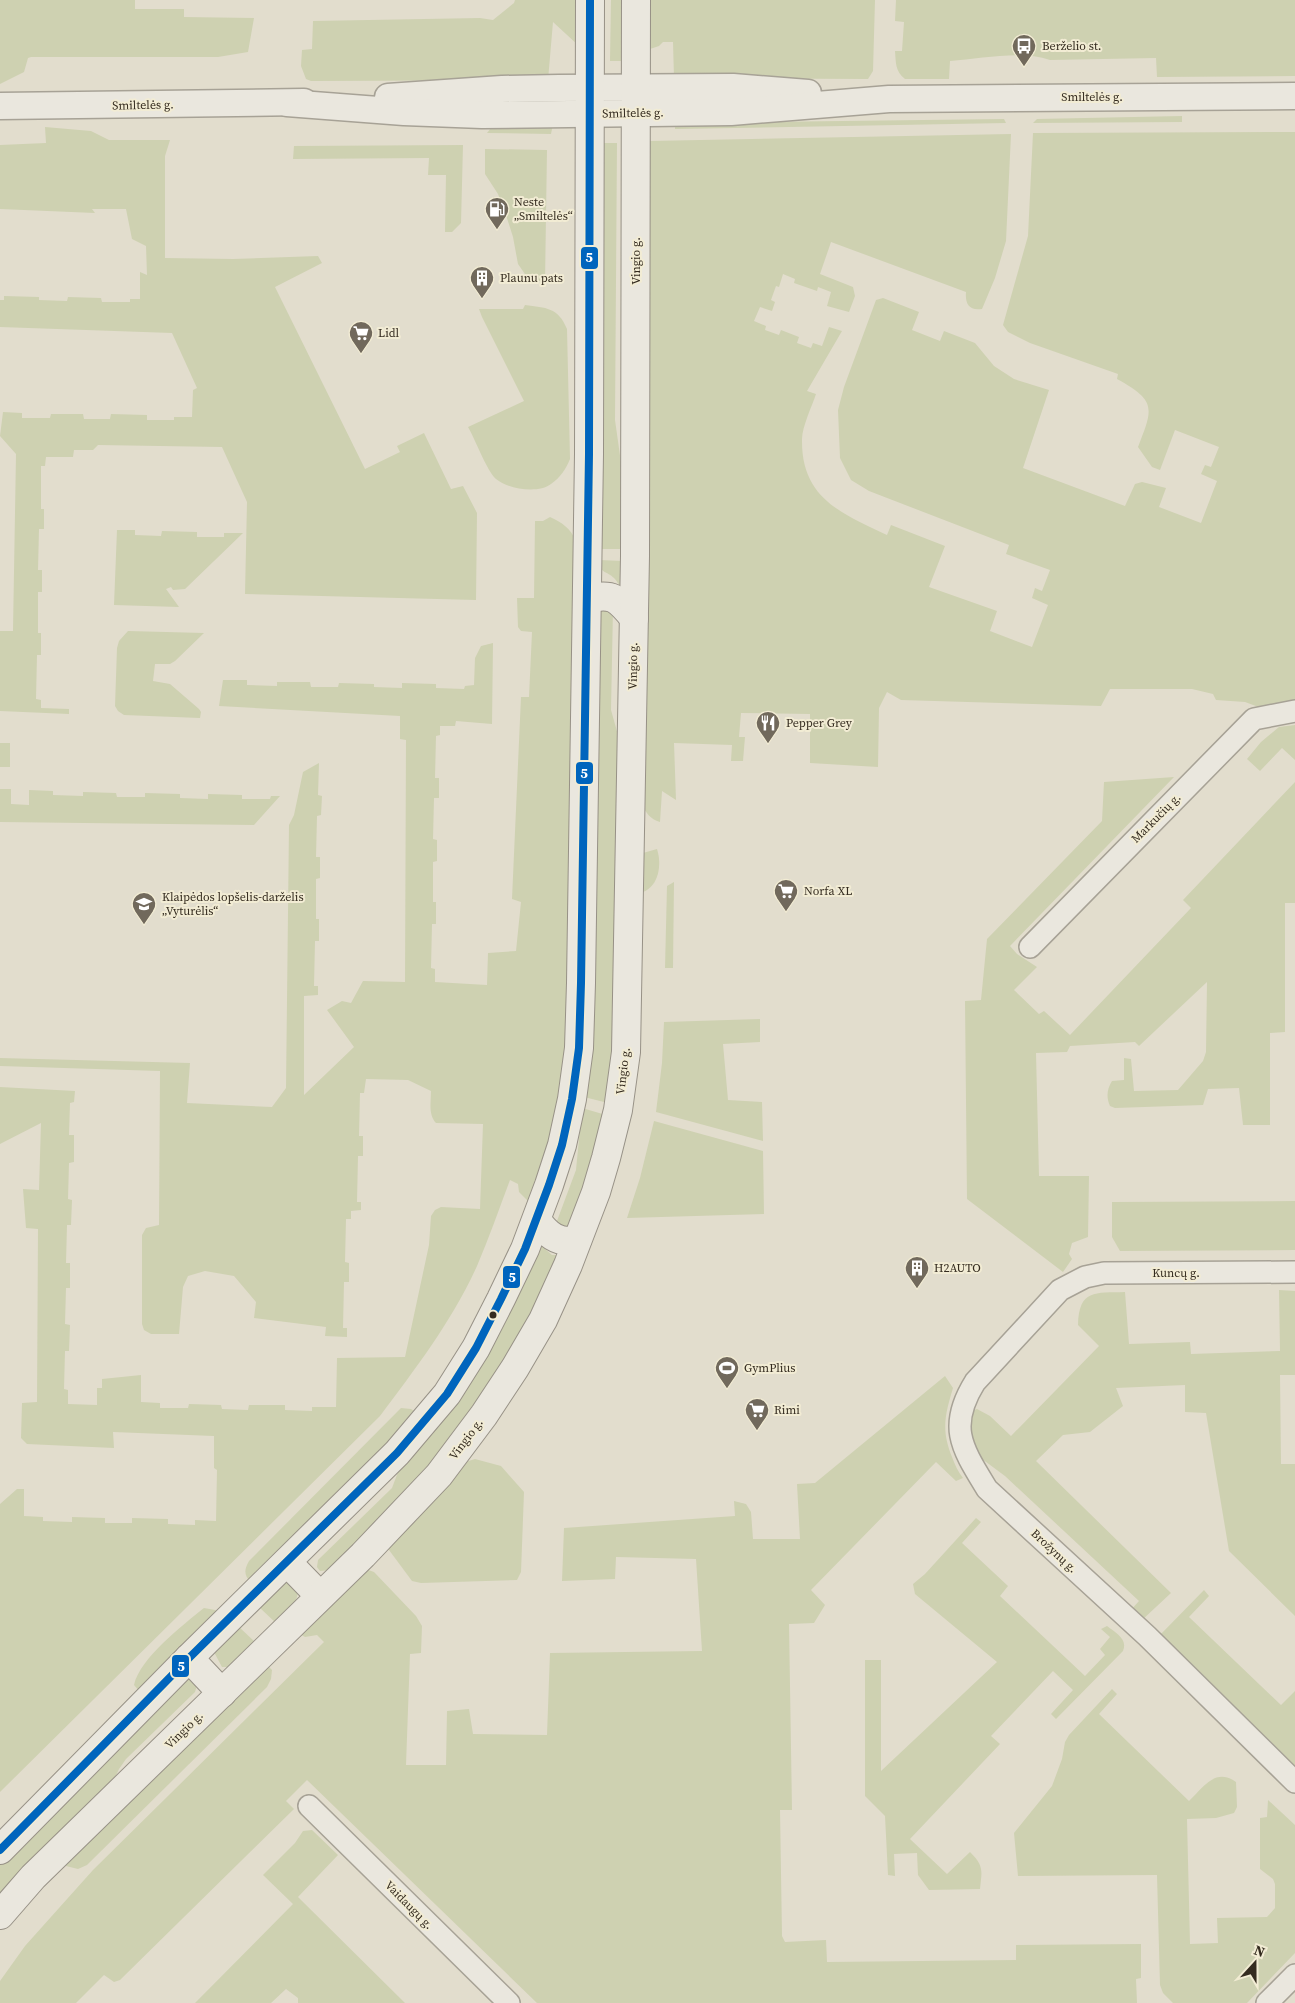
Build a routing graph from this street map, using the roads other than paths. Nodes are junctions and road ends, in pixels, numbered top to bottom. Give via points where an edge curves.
1 (590, 0) edge
2 (636, 0) edge
3 (1295, 96) edge
4 (636, 100) junction
5 (591, 101) junction
6 (0, 106) edge
7 (587, 598) junction
8 (634, 618) junction
9 (1295, 711) edge
10 (1030, 947) dead end
11 (537, 1220) junction
12 (578, 1240) junction
13 (1295, 1272) edge
14 (1060, 1290) joint
15 (287, 1562) junction
16 (320, 1596) junction
17 (188, 1658) junction
18 (222, 1693) junction
19 (1295, 1782) edge
20 (309, 1806) dead end
21 (0, 1850) edge
22 (0, 1915) edge
23 (1295, 1975) edge
24 (509, 2003) edge
25 (1267, 2003) edge

1 - 5 main road
2 - 4 main road, Vingio g.
3 - 4 street, Smiltelės g. via 889,99 733,87
4 - 5 street, Smiltelės g.
4 - 8 main road, Vingio g.
5 - 6 street, Smiltelės g. via 502,89 287,103
5 - 7 main road
7 - 8 main road via 609,596 619,600
7 - 11 main road via 578,1048 562,1145
8 - 12 main road, Vingio g. via 626,1052 618,1110 606,1158
9 - 10 street, Markučių g. via 1254,719
11 - 12 main road via 549,1236 570,1242
11 - 15 main road via 476,1348 446,1394 397,1453
12 - 16 main road, Vingio g. via 543,1320 484,1415 439,1475
13 - 14 street, Kuncų g. via 1104,1273 1085,1277
14 - 19 street, Brožynų g. via 975,1382 966,1396 959,1419 960,1438 970,1461 987,1489 1146,1636
15 - 16 main road
15 - 17 main road
16 - 18 main road, Vingio g.
17 - 18 main road
17 - 21 main road
18 - 22 main road, Vingio g. via 33,1877
20 - 24 street, Vaidaugų g.
23 - 25 street

